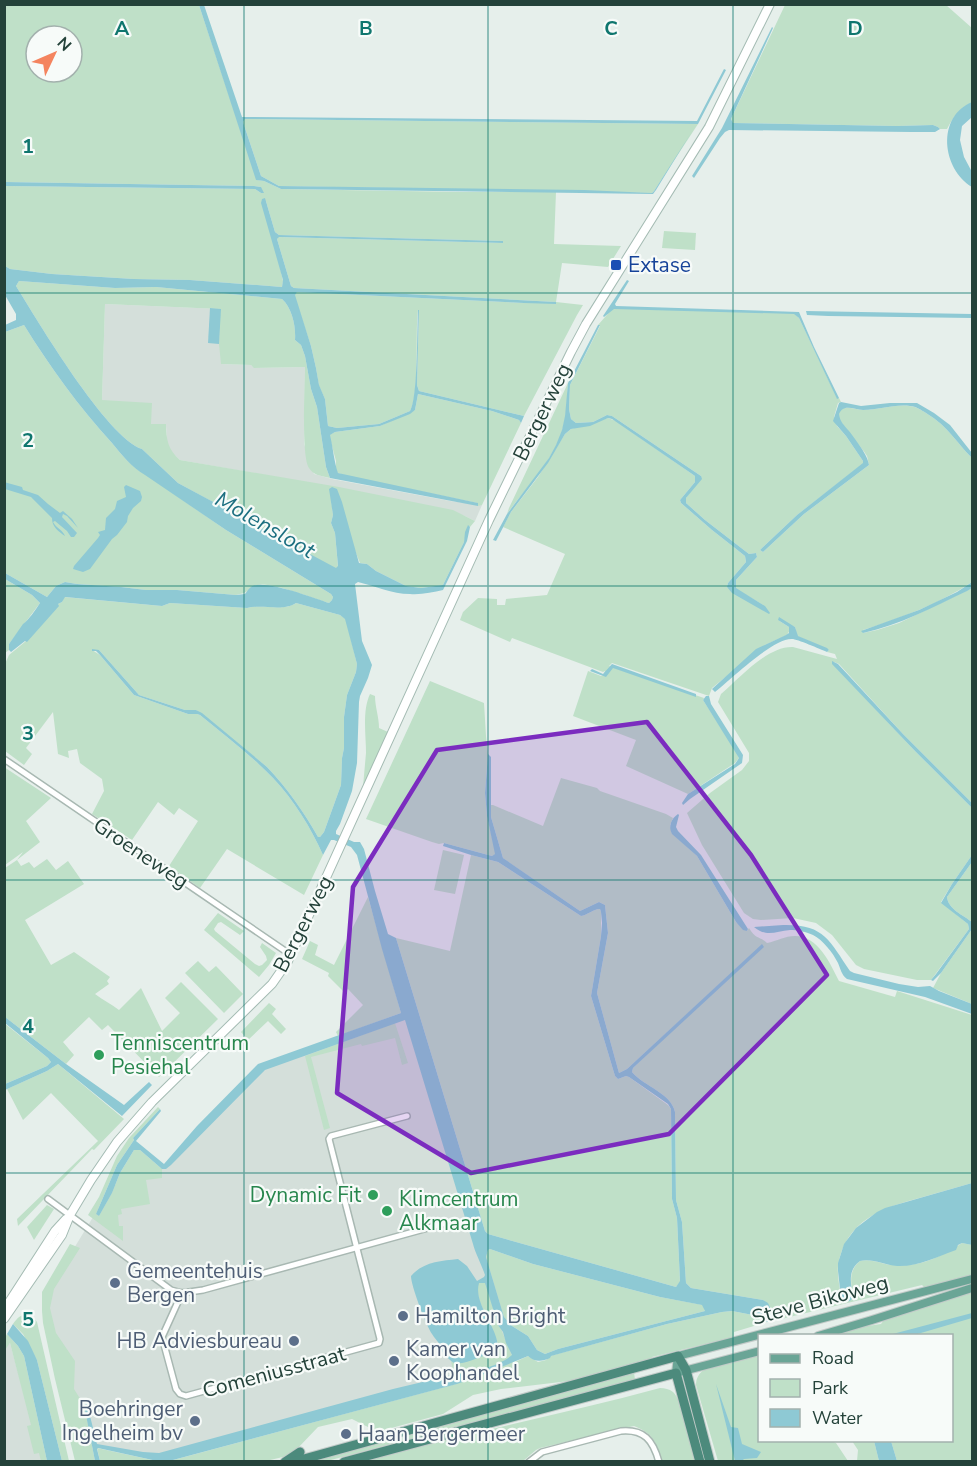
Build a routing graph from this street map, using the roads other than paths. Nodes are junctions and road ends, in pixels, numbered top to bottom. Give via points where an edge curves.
1 (770, 4) edge
2 (4, 759) edge
3 (291, 955) junction
4 (407, 1116) dead end
5 (48, 1199) dead end
6 (69, 1215) junction
7 (446, 1223) dead end
8 (357, 1249) junction
9 (972, 1279) edge
10 (972, 1288) edge
11 (182, 1293) junction
12 (4, 1310) edge
13 (4, 1319) edge
14 (762, 1334) edge
15 (822, 1334) edge
16 (758, 1335) edge
17 (758, 1351) edge
18 (678, 1356) junction
19 (681, 1371) junction
20 (373, 1434) dead end
21 (396, 1434) junction
22 (300, 1452) dead end
23 (285, 1461) edge
24 (293, 1461) edge
25 (344, 1461) edge
26 (529, 1461) edge
27 (659, 1461) edge
28 (700, 1461) edge
29 (710, 1461) edge

1 - 3 main road, Bergerweg via 709,127 570,352
2 - 3 street, Groeneweg
3 - 6 main road, Bergerweg via 272,984 129,1126
4 - 8 street via 329,1139
5 - 6 street
6 - 11 street via 171,1290
6 - 12 main road, Bergerweg
6 - 13 main road, Bergerweg via 62,1235
7 - 8 street
8 - 11 street
8 - 11 street, Comeniusstraat via 379,1343 186,1396 176,1389 162,1337
9 - 14 main road, Steve Bikoweg
10 - 15 main road, Steve Bikoweg
16 - 18 main road, Steve Bikoweg
17 - 19 main road, Steve Bikoweg
18 - 19 highway
18 - 21 highway
19 - 25 highway
19 - 28 highway
19 - 29 highway
20 - 21 highway
21 - 24 highway
22 - 23 highway
26 - 27 street via 542,1452 633,1430 650,1439

